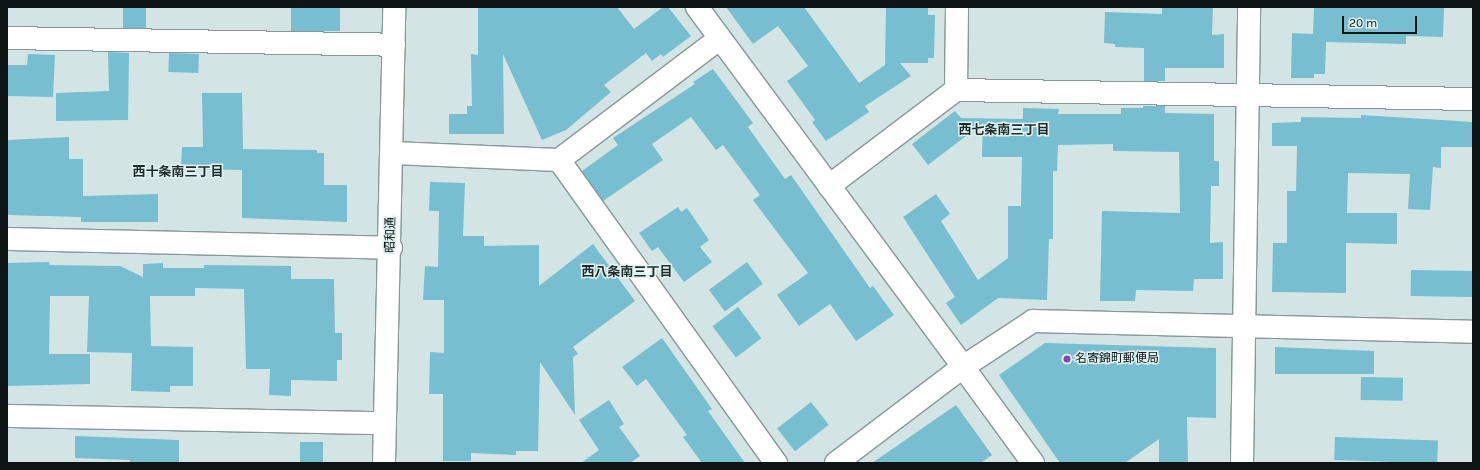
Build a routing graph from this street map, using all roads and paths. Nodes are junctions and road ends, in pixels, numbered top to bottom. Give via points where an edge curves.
1 (394, 7) edge
2 (697, 7) edge
3 (956, 7) edge
4 (1249, 7) edge
5 (7, 38) edge
6 (719, 39) junction
7 (394, 45) junction
8 (956, 90) junction
9 (1248, 96) junction
10 (1473, 99) edge
11 (392, 153) junction
12 (559, 160) junction
13 (829, 186) junction
14 (7, 239) edge
15 (391, 248) junction
16 (1243, 326) junction
17 (1473, 332) edge
18 (963, 367) junction
19 (7, 416) edge
20 (385, 423) junction
21 (384, 463) edge
22 (776, 463) edge
23 (836, 463) edge
24 (1033, 463) edge
25 (1242, 463) edge

1 - 7 street, 昭和通
2 - 6 street
3 - 8 street
4 - 9 street
5 - 7 street
6 - 12 street
6 - 13 street
7 - 11 street, 昭和通
8 - 9 street
8 - 13 street
9 - 10 street
9 - 16 street
11 - 12 street
11 - 15 street, 昭和通
12 - 22 street
13 - 18 street
14 - 15 street
15 - 20 street, 昭和通
16 - 17 street
16 - 18 street via 1033,321
16 - 25 street
18 - 23 street
18 - 24 street
19 - 20 street
20 - 21 street, 昭和通

